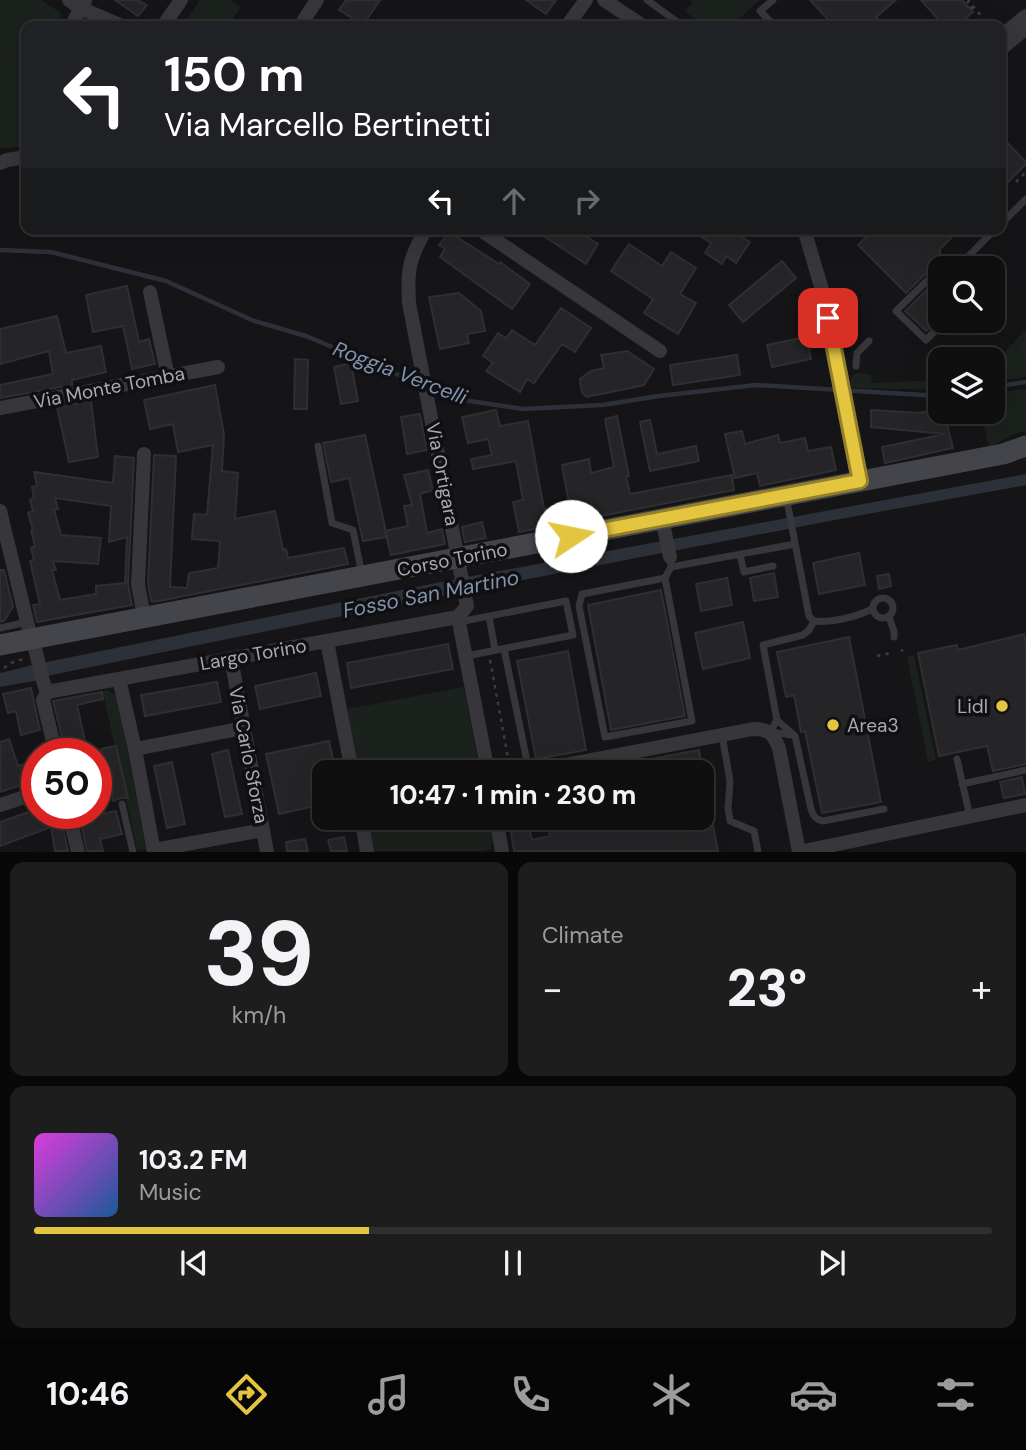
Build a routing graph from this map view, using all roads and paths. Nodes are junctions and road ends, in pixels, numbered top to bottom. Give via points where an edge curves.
1 (181, 0) edge
2 (317, 0) edge
3 (586, 0) edge
4 (604, 0) edge
5 (647, 0) edge
6 (773, 0) edge
7 (78, 3) edge
8 (971, 9) dead end
9 (1026, 16) edge
10 (73, 21) edge
11 (112, 21) edge
12 (166, 21) edge
13 (303, 21) edge
14 (571, 21) edge
15 (636, 21) edge
16 (676, 21) edge
17 (770, 21) edge
18 (985, 21) edge
19 (1026, 28) edge
20 (1026, 36) edge
21 (1006, 41) edge
22 (1006, 42) edge
23 (1006, 42) edge
24 (21, 158) edge
25 (0, 163) edge
26 (1026, 172) edge
27 (1016, 182) dead end
28 (1026, 199) edge
29 (1006, 219) edge
30 (422, 235) edge
31 (488, 235) edge
32 (806, 235) edge
33 (989, 235) edge
34 (969, 256) edge
35 (928, 280) edge
36 (150, 292) dead end
37 (933, 333) edge
38 (869, 341) dead end
39 (660, 351) dead end
40 (218, 366) dead end
41 (856, 366) dead end
42 (168, 377) junction
43 (0, 408) edge
44 (318, 446) dead end
45 (1026, 446) edge
46 (144, 454) dead end
47 (860, 481) junction
48 (787, 505) junction
49 (0, 511) edge
50 (664, 526) junction
51 (795, 544) junction
52 (740, 555) junction
53 (671, 562) junction
54 (460, 564) junction
55 (773, 566) dead end
56 (362, 576) junction
57 (666, 578) junction
58 (872, 609) junction
59 (489, 616) junction
60 (144, 617) junction
61 (888, 617) junction
62 (459, 619) junction
63 (814, 621) junction
64 (0, 628) edge
65 (894, 637) dead end
66 (28, 638) junction
67 (327, 640) junction
68 (0, 645) edge
69 (500, 649) junction
70 (891, 653) dead end
71 (466, 656) junction
72 (877, 656) dead end
73 (231, 658) junction
74 (489, 659) dead end
75 (4, 668) dead end
76 (119, 679) junction
77 (45, 687) junction
78 (773, 726) junction
79 (244, 728) junction
80 (722, 735) junction
81 (795, 736) junction
82 (52, 738) edge
83 (135, 749) junction
84 (957, 759) dead end
85 (350, 760) edge
86 (486, 760) edge
87 (508, 760) edge
88 (526, 760) edge
89 (592, 760) edge
90 (1026, 770) edge
91 (962, 784) junction
92 (21, 798) edge
93 (122, 804) dead end
94 (0, 805) edge
95 (1026, 805) edge
96 (884, 808) dead end
97 (970, 817) junction
98 (73, 829) edge
99 (263, 830) junction
100 (363, 830) edge
101 (498, 830) edge
102 (154, 851) edge
103 (799, 851) edge
104 (78, 852) edge
105 (133, 852) edge
106 (267, 852) edge
107 (367, 852) edge
108 (502, 852) edge
109 (758, 852) edge

1 - 12 street
2 - 13 street
3 - 14 street
4 - 15 street
5 - 16 lane
6 - 17 lane via 760,11
7 - 10 street
7 - 11 street
8 - 18 path via 969,1
9 - 21 street
19 - 22 street
20 - 23 street
24 - 25 street
26 - 27 path
28 - 29 lane
30 - 54 street, Via Ortigara via 408,274 409,303
31 - 39 street
32 - 47 street via 823,293
33 - 34 lane
35 - 37 lane via 896,311 926,340
36 - 42 street
38 - 41 lane via 857,353
40 - 42 street, Via Monte Tomba
42 - 43 street, Via Monte Tomba
44 - 56 lane via 332,523 353,530
45 - 47 main road, Corso Torino
46 - 60 street via 138,584
47 - 48 main road, Corso Torino
48 - 50 main road, Corso Torino
48 - 51 lane
49 - 66 street
50 - 53 street
50 - 54 main road, Corso Torino
51 - 52 lane
51 - 63 lane via 809,616
52 - 53 lane
52 - 55 lane via 744,572
53 - 57 lane
54 - 56 main road, Corso Torino
54 - 62 street, Via Ortigara via 467,606
56 - 60 main road, Corso Torino
57 - 57 lane via 582,594 579,606 605,737 692,721
58 - 61 lane via 877,617
58 - 61 lane via 876,601 889,600 893,607
58 - 63 lane
59 - 62 lane
59 - 69 lane
59 - 69 lane via 566,601 573,635
60 - 66 main road, Corso Torino
61 - 65 lane
62 - 67 street, Largo Torino
62 - 71 street
63 - 78 lane via 803,635 763,645
64 - 66 lane
66 - 68 main road, Corso Torino
66 - 75 path via 22,660
66 - 77 street via 37,651
67 - 73 street, Largo Torino
67 - 85 street
69 - 71 lane
69 - 88 lane
70 - 72 path
71 - 86 street
73 - 76 street, Largo Torino
73 - 79 street, Via Carlo Sforza
74 - 87 path
76 - 77 street, Largo Torino
76 - 83 street
77 - 82 street via 43,700
78 - 80 street
78 - 81 lane
78 - 81 lane
78 - 103 street
79 - 83 street
79 - 99 street, Via Carlo Sforza
80 - 89 street
80 - 109 lane via 730,781 730,821 754,831
81 - 96 lane via 811,809 818,820
83 - 102 street
84 - 91 lane
90 - 91 lane
91 - 97 lane
92 - 94 street
93 - 105 lane
95 - 97 street
97 - 103 street
98 - 104 street
99 - 102 street
99 - 106 street, Via Carlo Sforza
100 - 107 street
101 - 108 street

